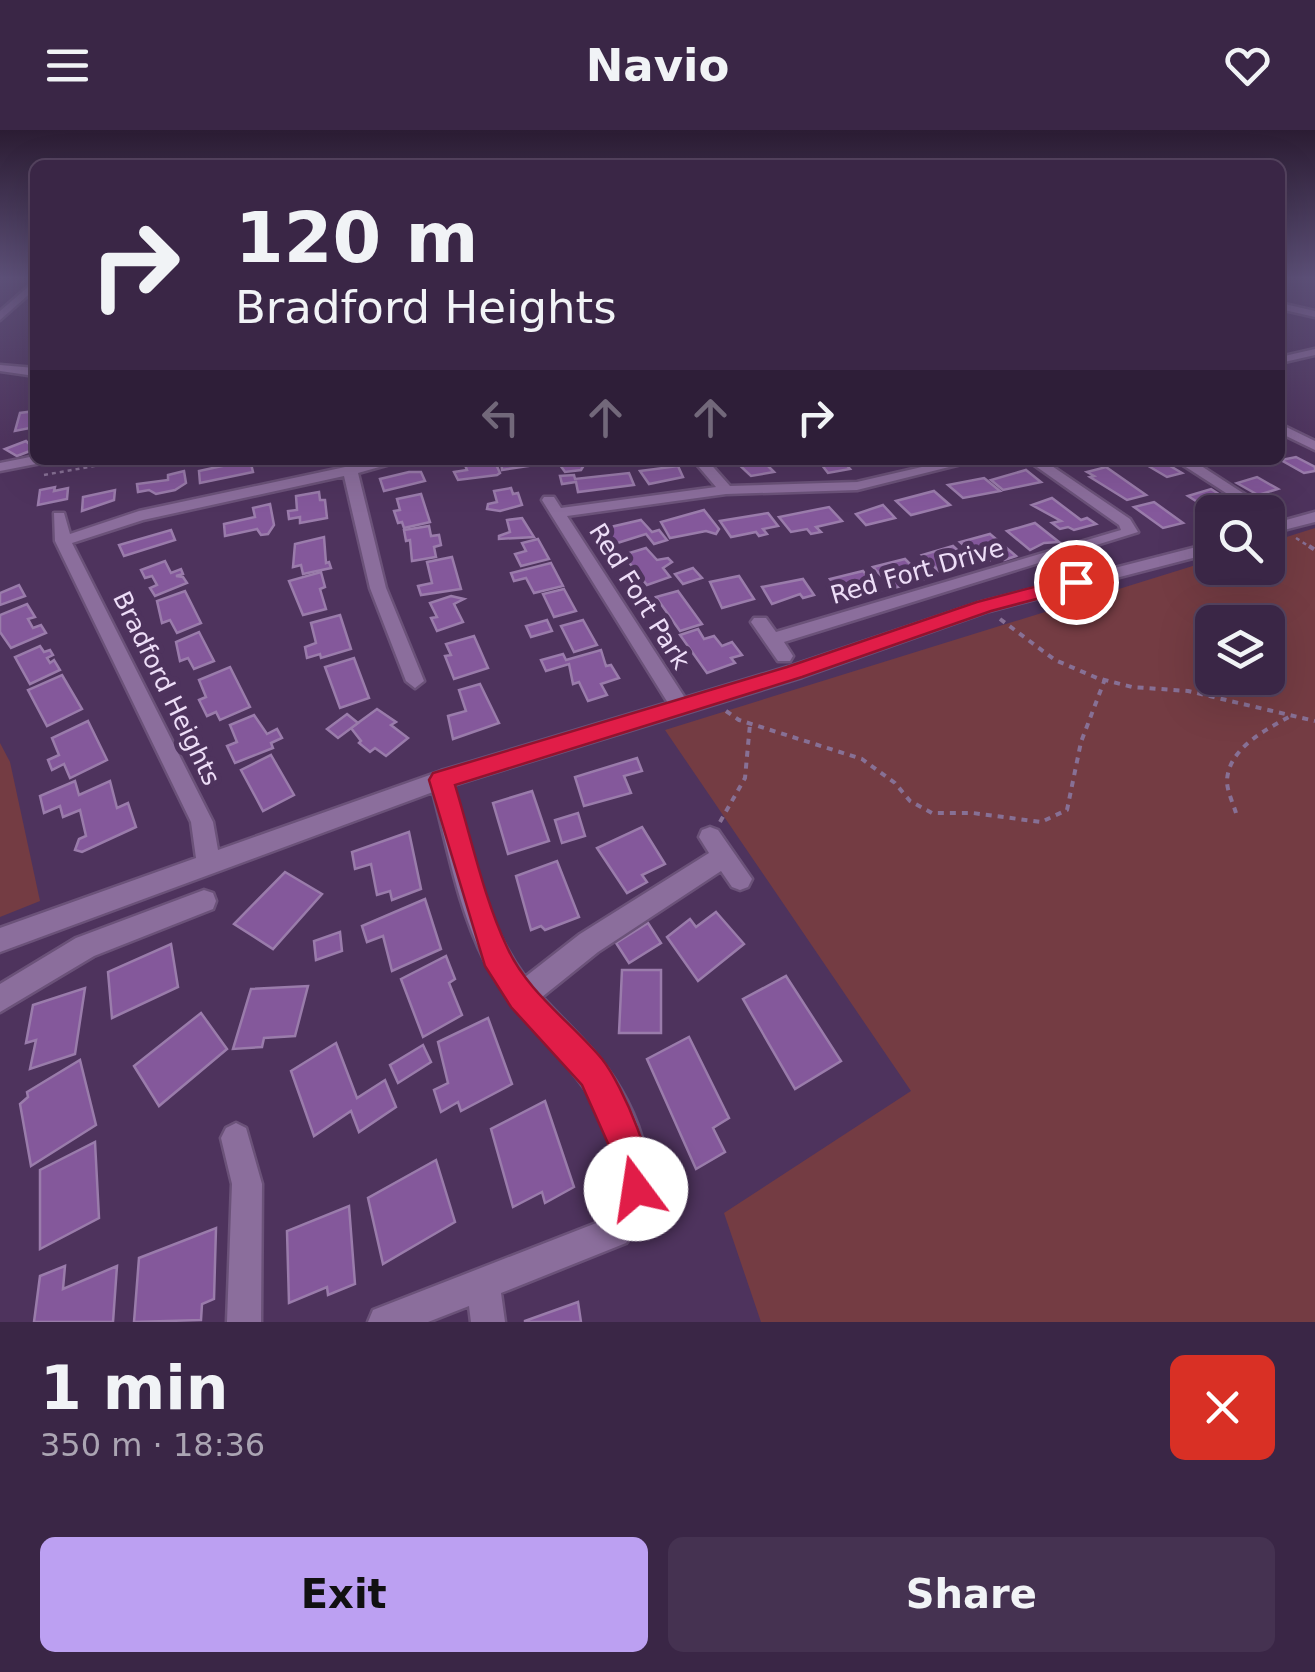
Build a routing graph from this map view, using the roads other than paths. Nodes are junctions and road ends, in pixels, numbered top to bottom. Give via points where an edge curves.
1 (1315, 352) edge
2 (1285, 359) edge
3 (0, 368) edge
4 (15, 370) junction
5 (30, 372) edge
6 (0, 378) edge
7 (1285, 430) edge
8 (1312, 441) edge
9 (30, 461) edge
10 (371, 465) edge
11 (704, 465) edge
12 (885, 465) edge
13 (948, 465) edge
14 (1041, 465) edge
15 (1189, 465) edge
16 (0, 468) edge
17 (350, 469) junction
18 (900, 476) junction
19 (726, 490) junction
20 (1231, 495) edge
21 (60, 516) dead end
22 (1315, 516) edge
23 (1285, 525) edge
24 (63, 541) junction
25 (1195, 552) edge
26 (760, 622) dead end
27 (772, 638) junction
28 (784, 656) dead end
29 (416, 681) dead end
30 (680, 706) junction
31 (441, 780) junction
32 (209, 864) junction
33 (740, 879) dead end
34 (204, 901) dead end
35 (0, 940) edge
36 (522, 996) junction
37 (0, 999) edge
38 (236, 1138) dead end
39 (484, 1286) junction
40 (244, 1322) edge
41 (385, 1322) edge
42 (488, 1322) edge

1 - 2 street
3 - 4 street
4 - 5 street
4 - 6 street
7 - 8 street
9 - 16 street
10 - 17 street
11 - 19 street
12 - 18 street
13 - 18 street, Red Fort Park
14 - 27 street, Red Fort Drive via 1130,532
15 - 20 street
17 - 24 street via 152,513
17 - 29 street via 378,588
18 - 19 street, Red Fort Park via 852,486
19 - 30 street, Red Fort Park via 554,507
21 - 24 street, Bradford Heights
22 - 23 street
24 - 32 street, Bradford Heights via 202,822
25 - 30 street via 984,607
26 - 27 street
27 - 28 street
30 - 31 street
31 - 32 street
31 - 36 street via 488,942
32 - 35 street
33 - 36 street via 717,846
34 - 37 street via 85,947
36 - 39 street via 604,1092 632,1164 636,1198 614,1232
38 - 40 street via 248,1184
39 - 41 street
39 - 42 street

